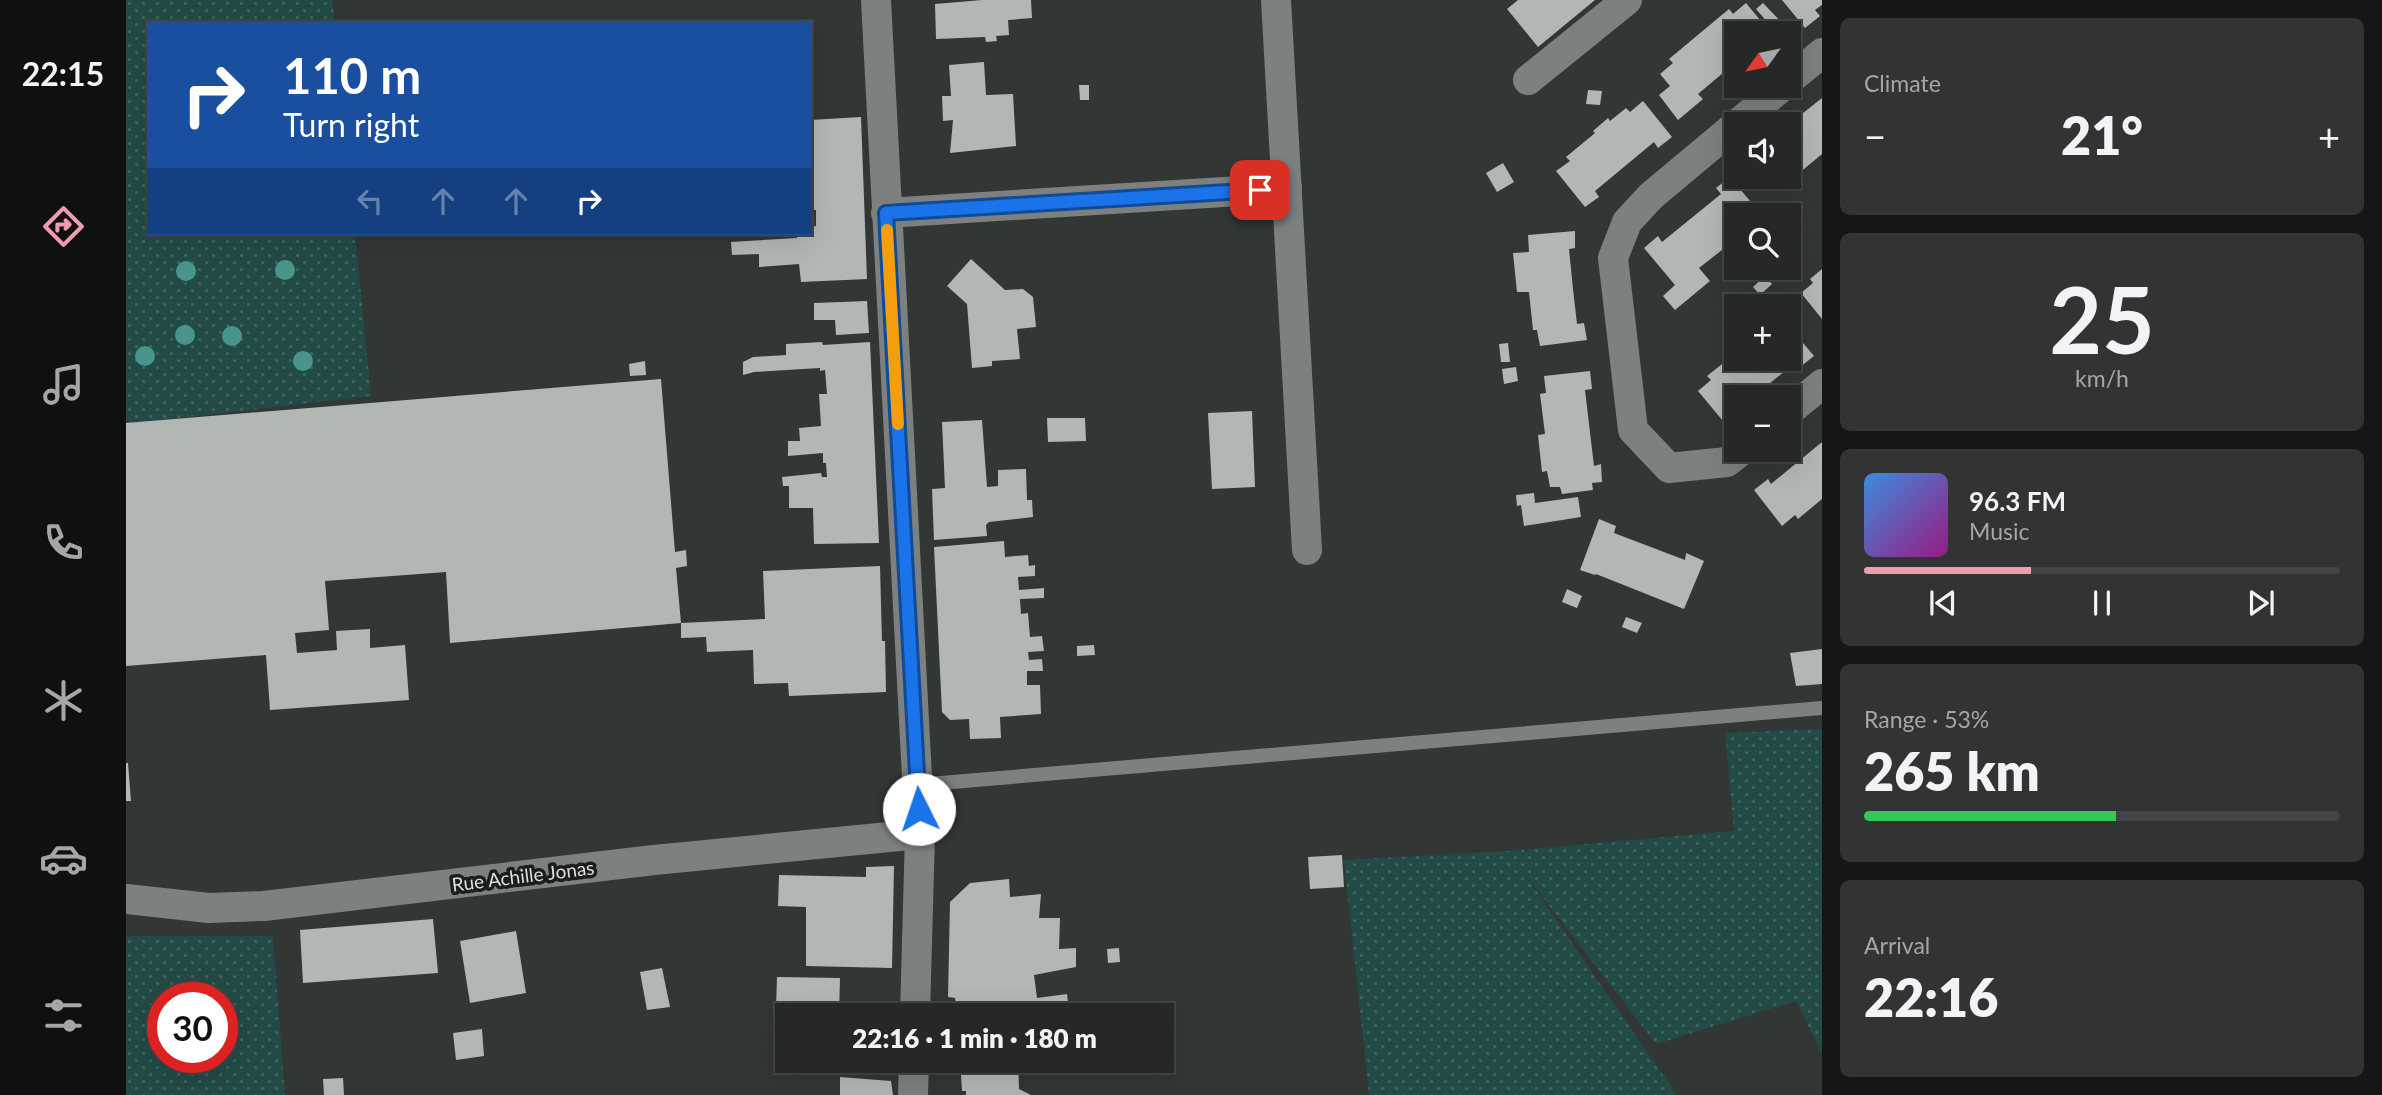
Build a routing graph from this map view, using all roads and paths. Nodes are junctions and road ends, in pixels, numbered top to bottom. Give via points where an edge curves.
1 (876, 0) edge
2 (1276, 0) edge
3 (1627, 0) edge
4 (1822, 53) edge
5 (1801, 70) edge
6 (1528, 80) dead end
7 (1769, 98) edge
8 (1752, 112) edge
9 (1724, 135) edge
10 (1287, 188) junction
11 (886, 213) junction
12 (1822, 384) edge
13 (1801, 401) edge
14 (1727, 462) edge
15 (1307, 550) dead end
16 (1822, 708) edge
17 (917, 785) junction
18 (920, 834) junction
19 (126, 899) edge
20 (915, 1003) edge
21 (914, 1073) edge
22 (913, 1095) edge

1 - 11 street
2 - 10 street
3 - 6 street
4 - 5 street
7 - 8 street
9 - 14 street via 1627,222 1614,258 1633,430 1669,468
10 - 11 street
10 - 15 street
11 - 17 street
12 - 13 street
16 - 17 lane
17 - 18 street
18 - 19 street, Rue Achille Jonas via 264,906 209,908
18 - 20 street
21 - 22 street

